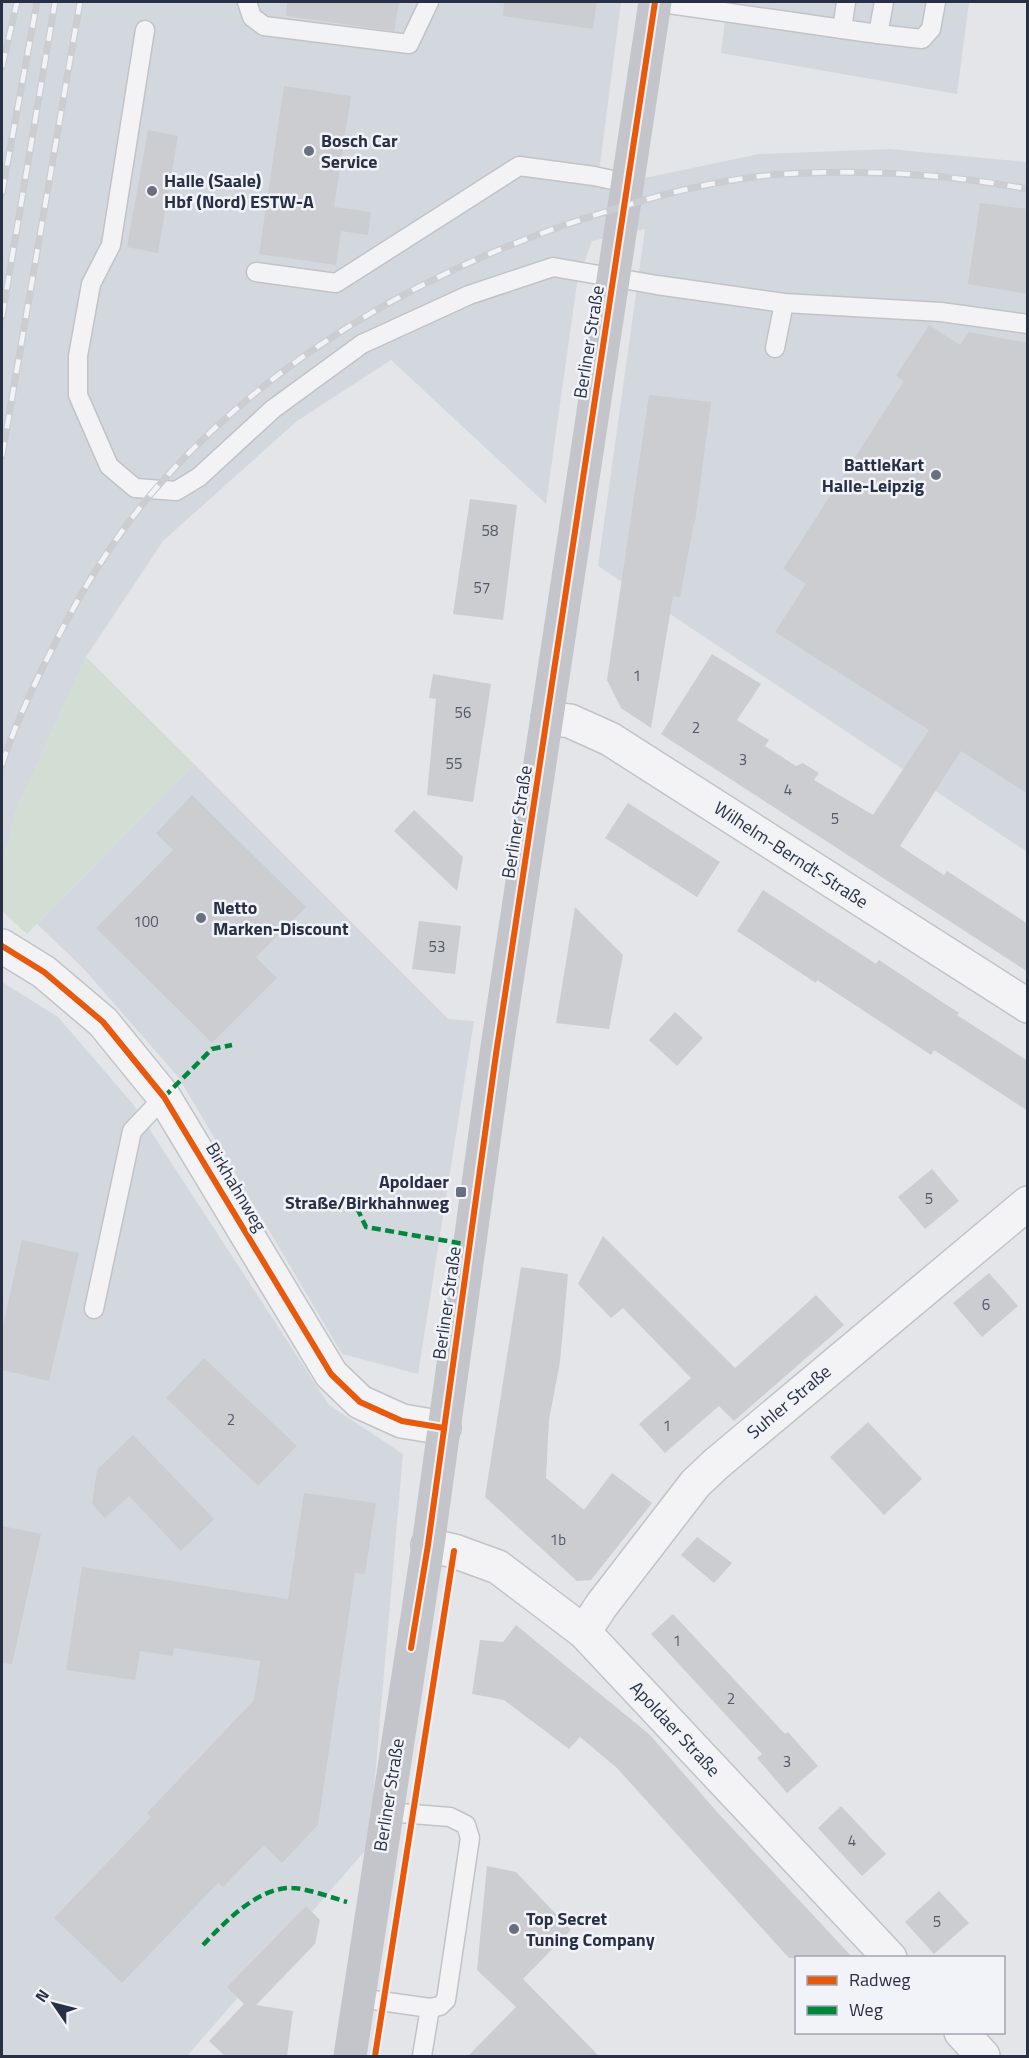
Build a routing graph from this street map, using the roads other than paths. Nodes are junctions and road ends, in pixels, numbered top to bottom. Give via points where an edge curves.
1 (247, 2) edge
2 (429, 2) edge
3 (655, 2) edge
4 (846, 2) edge
5 (884, 2) edge
6 (936, 2) edge
7 (737, 7) edge
8 (842, 29) junction
9 (145, 30) dead end
10 (878, 34) junction
11 (627, 183) junction
12 (256, 272) dead end
13 (614, 278) junction
14 (784, 303) junction
15 (1028, 324) edge
16 (775, 348) dead end
17 (548, 718) junction
18 (2, 946) edge
19 (1028, 1006) edge
20 (164, 1097) junction
21 (1028, 1203) edge
22 (94, 1309) dead end
23 (444, 1428) junction
24 (428, 1545) junction
25 (584, 1632) junction
26 (387, 1812) junction
27 (888, 1956) edge
28 (359, 1998) junction
29 (430, 2008) junction
30 (963, 2034) edge
31 (350, 2056) edge
32 (422, 2056) edge
33 (983, 2056) edge

1 - 2 lane via 252,17 264,26 409,44
3 - 7 lane
3 - 11 street, Berliner Straße
4 - 8 lane
5 - 10 lane
6 - 10 lane via 931,29 922,39
7 - 8 lane
8 - 10 lane
9 - 13 lane via 111,245 91,284 78,356 78,395 109,466 135,488 176,492 199,477 273,409 362,344 469,295 553,267
11 - 12 lane via 519,166 336,283
11 - 13 street, Berliner Straße
13 - 14 lane
13 - 17 street, Berliner Straße
14 - 15 lane via 941,312
14 - 16 lane
17 - 19 street, Wilhelm-Berndt-Straße via 570,720 610,739
17 - 23 street, Berliner Straße
18 - 20 street, Birkhahnweg via 44,972 104,1022
20 - 22 lane via 132,1131
20 - 23 street, Birkhahnweg via 331,1374 360,1402 402,1421
21 - 25 street, Suhler Straße via 695,1484
23 - 24 street, Berliner Straße
24 - 25 street, Apoldaer Straße via 498,1567
24 - 26 street, Berliner Straße
25 - 27 street, Apoldaer Straße
26 - 28 street, Berliner Straße
26 - 29 lane via 450,1817 466,1825 470,1838 446,2000
28 - 29 lane
28 - 31 street, Berliner Straße
29 - 32 lane
30 - 33 street

